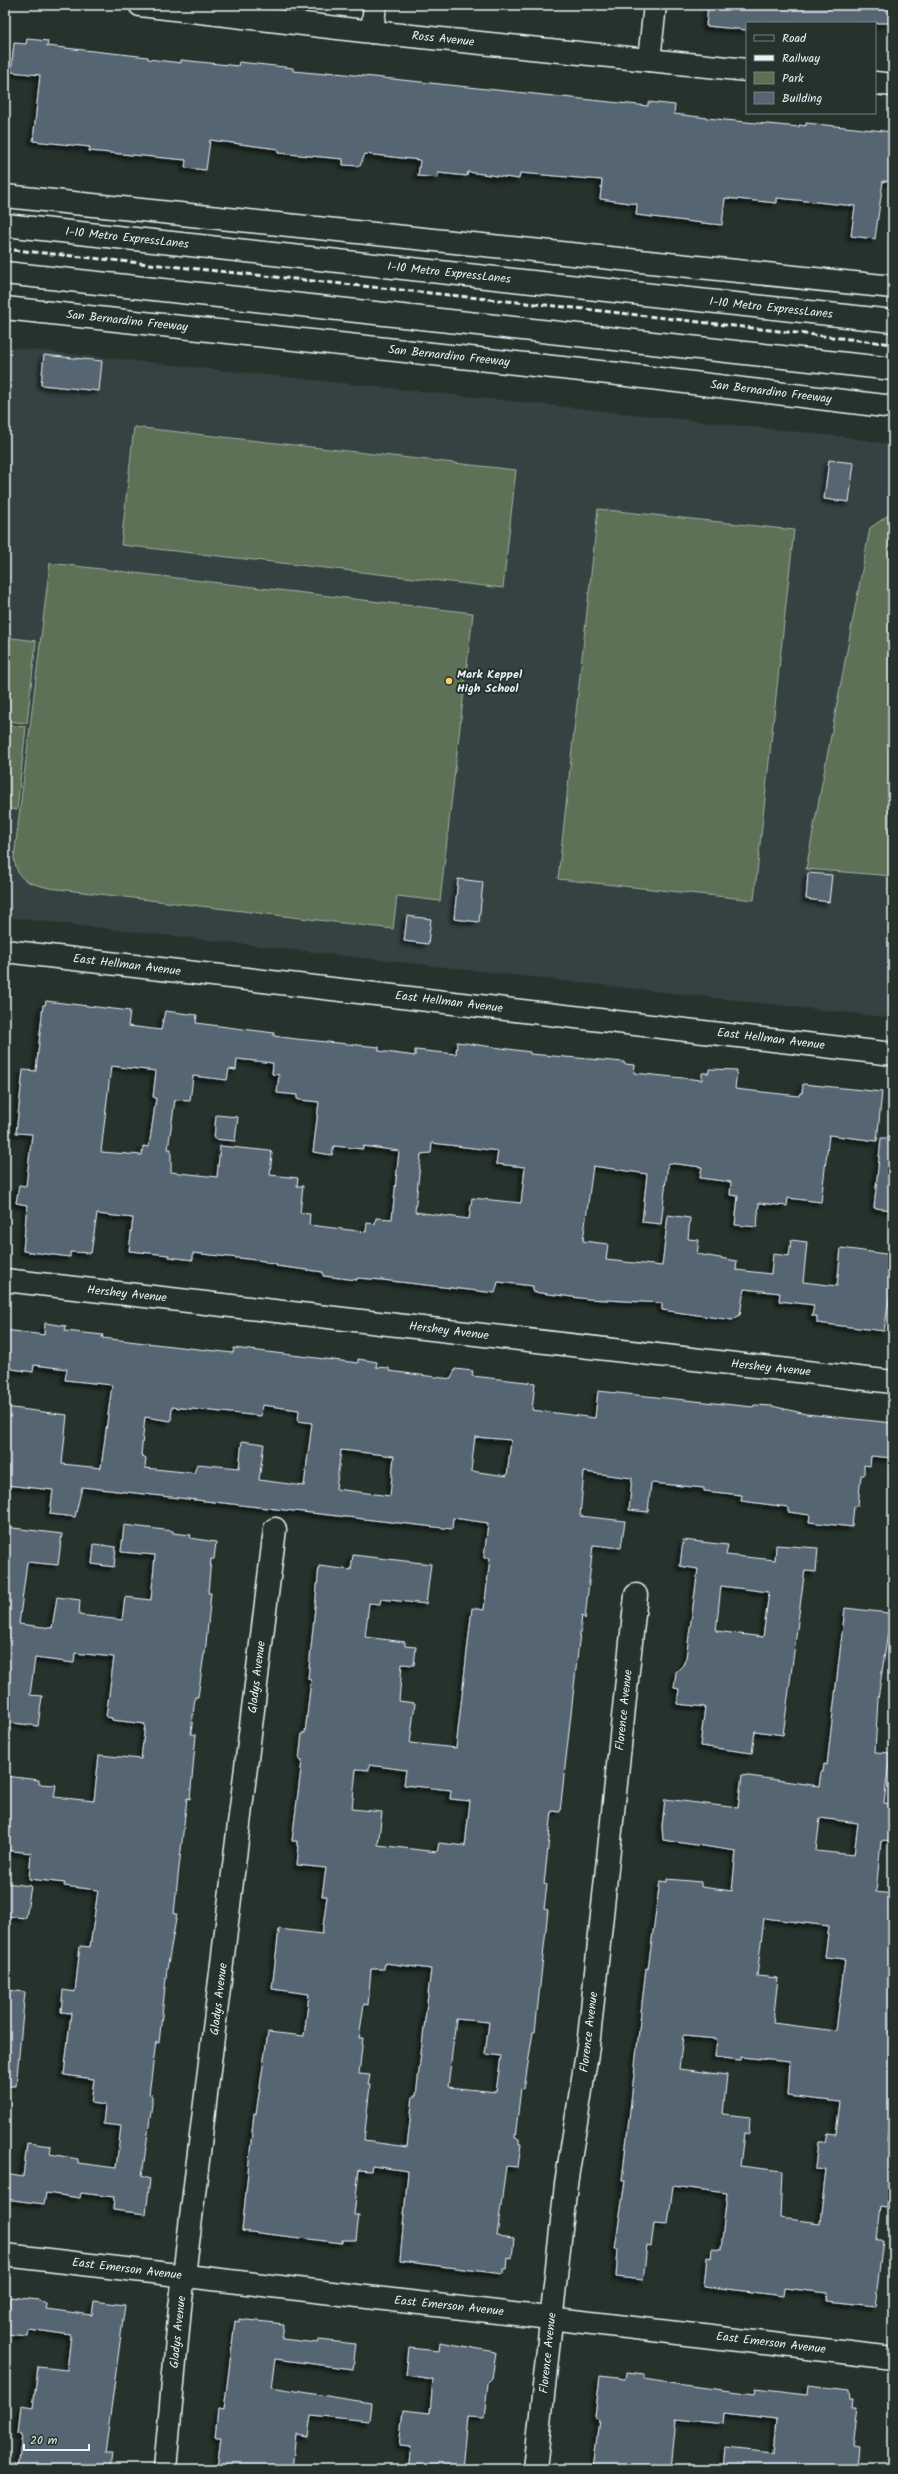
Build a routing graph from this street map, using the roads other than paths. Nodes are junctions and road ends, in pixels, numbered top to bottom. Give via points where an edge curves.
1 (140, 5) edge
2 (375, 5) edge
3 (655, 5) edge
4 (372, 32) junction
5 (649, 60) junction
6 (746, 70) edge
7 (876, 83) edge
8 (893, 85) edge
9 (5, 196) edge
10 (5, 225) edge
11 (5, 273) edge
12 (893, 287) edge
13 (5, 308) edge
14 (893, 321) edge
15 (893, 369) edge
16 (889, 408) edge
17 (5, 951) edge
18 (893, 1054) edge
19 (5, 1280) edge
20 (893, 1382) edge
21 (275, 1529) dead end
22 (636, 1595) dead end
23 (5, 2255) edge
24 (185, 2276) junction
25 (552, 2318) junction
26 (893, 2358) edge
27 (165, 2469) edge
28 (535, 2469) edge

1 - 4 main road, Ross Avenue
2 - 4 main road
3 - 5 main road
4 - 5 main road, Ross Avenue
5 - 6 main road, Ross Avenue
7 - 8 main road
9 - 12 main road
10 - 14 main road, I-10 Metro ExpressLanes
11 - 15 main road
13 - 16 main road, San Bernardino Freeway via 618,374
17 - 18 main road, East Hellman Avenue
19 - 20 main road, Hershey Avenue
21 - 24 main road, Gladys Avenue
22 - 25 main road, Florence Avenue via 588,2047 566,2184
23 - 24 main road, East Emerson Avenue
24 - 25 main road, East Emerson Avenue
24 - 27 main road, Gladys Avenue
25 - 26 main road, East Emerson Avenue
25 - 28 main road, Florence Avenue

